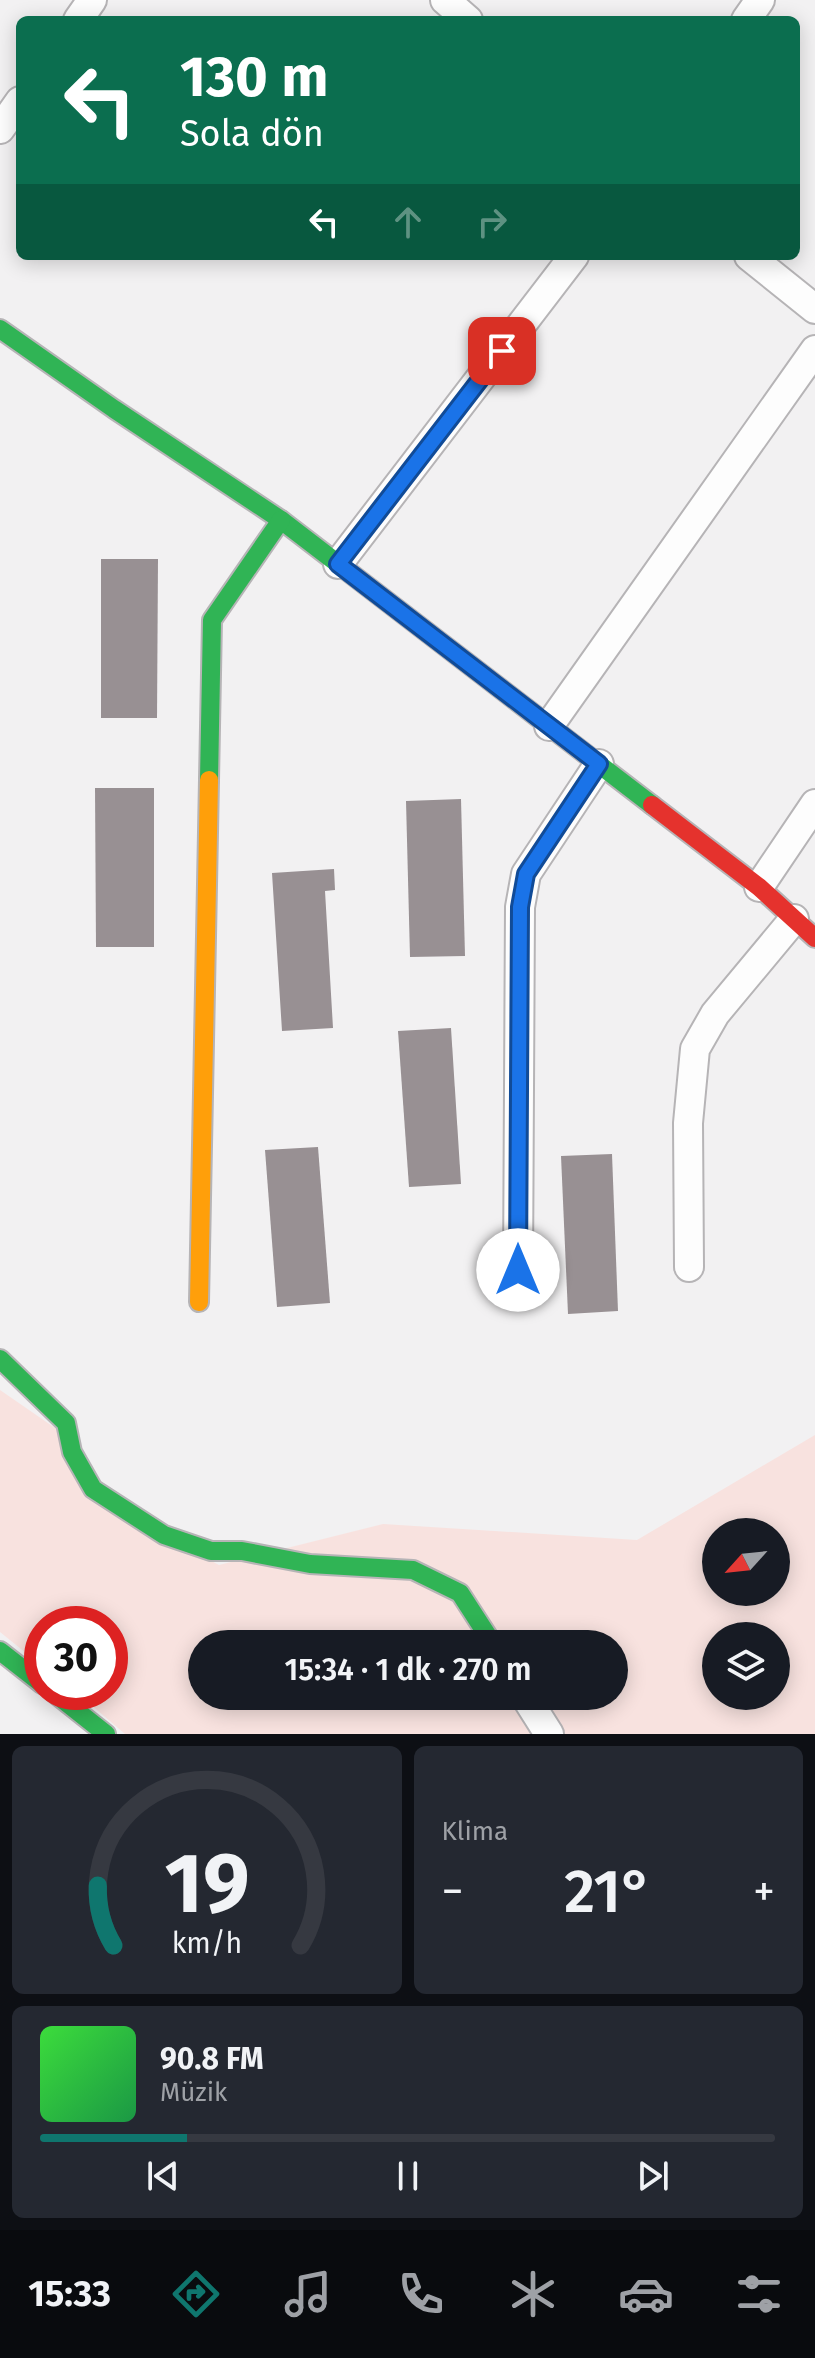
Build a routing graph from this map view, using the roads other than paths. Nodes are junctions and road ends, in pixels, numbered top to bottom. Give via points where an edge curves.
1 (446, 0) edge
2 (464, 16) edge
3 (16, 107) edge
4 (0, 129) edge
5 (571, 260) edge
6 (754, 260) edge
7 (815, 309) edge
8 (0, 329) edge
9 (815, 350) edge
10 (281, 520) junction
11 (338, 564) junction
12 (549, 726) junction
13 (599, 764) junction
14 (815, 804) edge
15 (759, 887) junction
16 (805, 929) edge
17 (689, 1267) dead end
18 (518, 1270) dead end
19 (199, 1302) dead end
20 (0, 1359) edge
21 (484, 1630) edge
22 (0, 1651) edge
23 (24, 1670) edge
24 (76, 1710) edge
25 (534, 1710) edge
26 (106, 1734) edge
27 (549, 1734) edge

1 - 2 street
3 - 4 street
5 - 11 street
6 - 7 street
8 - 10 street
9 - 12 street
10 - 11 street
10 - 19 street via 212,620
11 - 12 street
12 - 13 street
13 - 15 street
13 - 18 street via 526,874 520,907
14 - 15 street
15 - 16 street
16 - 17 street via 715,1014 695,1049 688,1123
20 - 21 street via 66,1423 72,1452 93,1489 164,1535 211,1551 413,1570 460,1593
22 - 23 street
24 - 26 street
25 - 27 street

